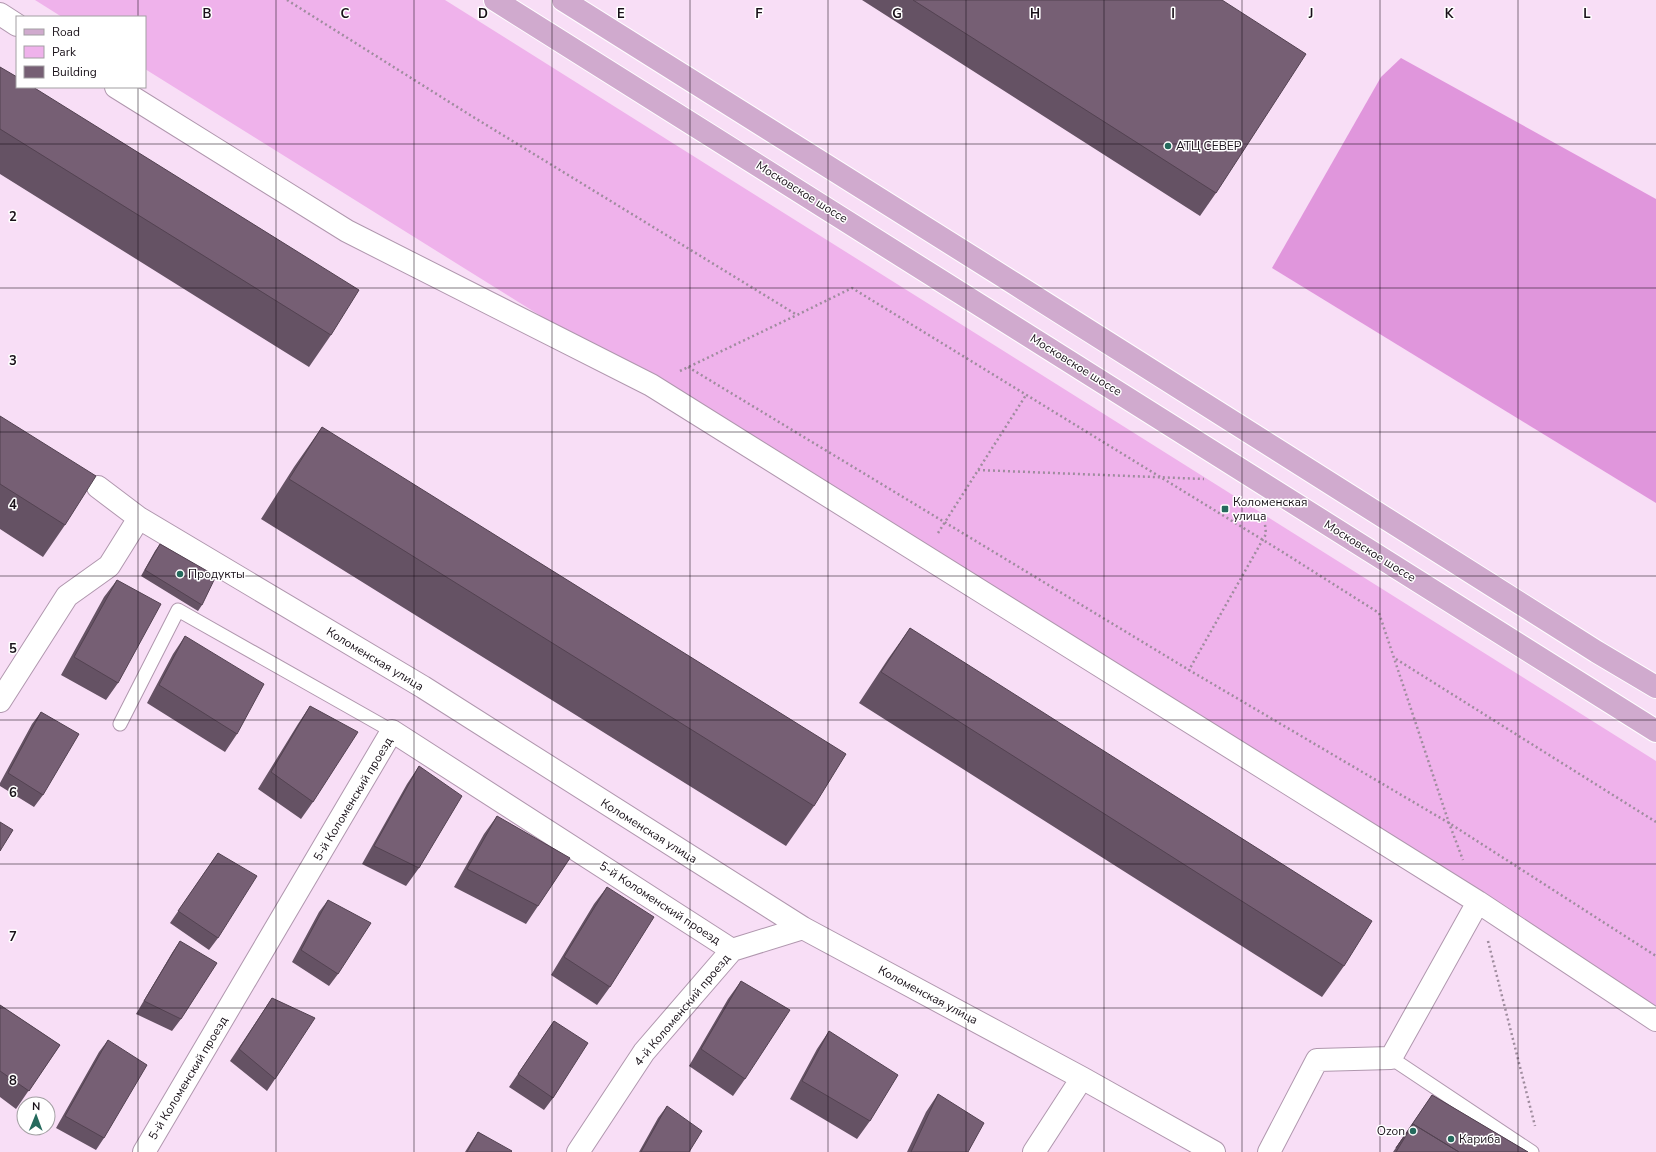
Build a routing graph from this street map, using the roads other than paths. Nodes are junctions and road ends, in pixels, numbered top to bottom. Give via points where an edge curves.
1 (495, 0) edge
2 (562, 0) edge
3 (0, 14) edge
4 (16, 24) edge
5 (118, 88) edge
6 (98, 487) dead end
7 (139, 518) junction
8 (1656, 687) edge
9 (0, 701) edge
10 (120, 724) dead end
11 (392, 731) junction
12 (1656, 731) edge
13 (1478, 902) junction
14 (803, 928) junction
15 (732, 950) junction
16 (1656, 1020) edge
17 (1391, 1058) junction
18 (1082, 1078) junction
19 (144, 1152) edge
20 (578, 1152) edge
21 (1034, 1152) edge
22 (1214, 1152) edge
23 (1269, 1152) edge
24 (1532, 1152) edge

1 - 12 main road, Московское шоссе
2 - 8 main road
3 - 4 street
5 - 13 street via 347,231 651,385
6 - 7 street, Коломенская улица
7 - 9 street via 109,566 67,596
7 - 14 street, Коломенская улица via 423,687
10 - 11 lane via 178,610
11 - 15 street, 5-й Коломенский проезд
11 - 19 street, 5-й Коломенский проезд
13 - 16 street
13 - 17 street
14 - 15 street, 4-й Коломенский проезд
14 - 18 street, Коломенская улица
15 - 20 street, 4-й Коломенский проезд via 644,1052
17 - 23 street via 1318,1060
17 - 24 lane
18 - 21 street
18 - 22 street, Коломенская улица

